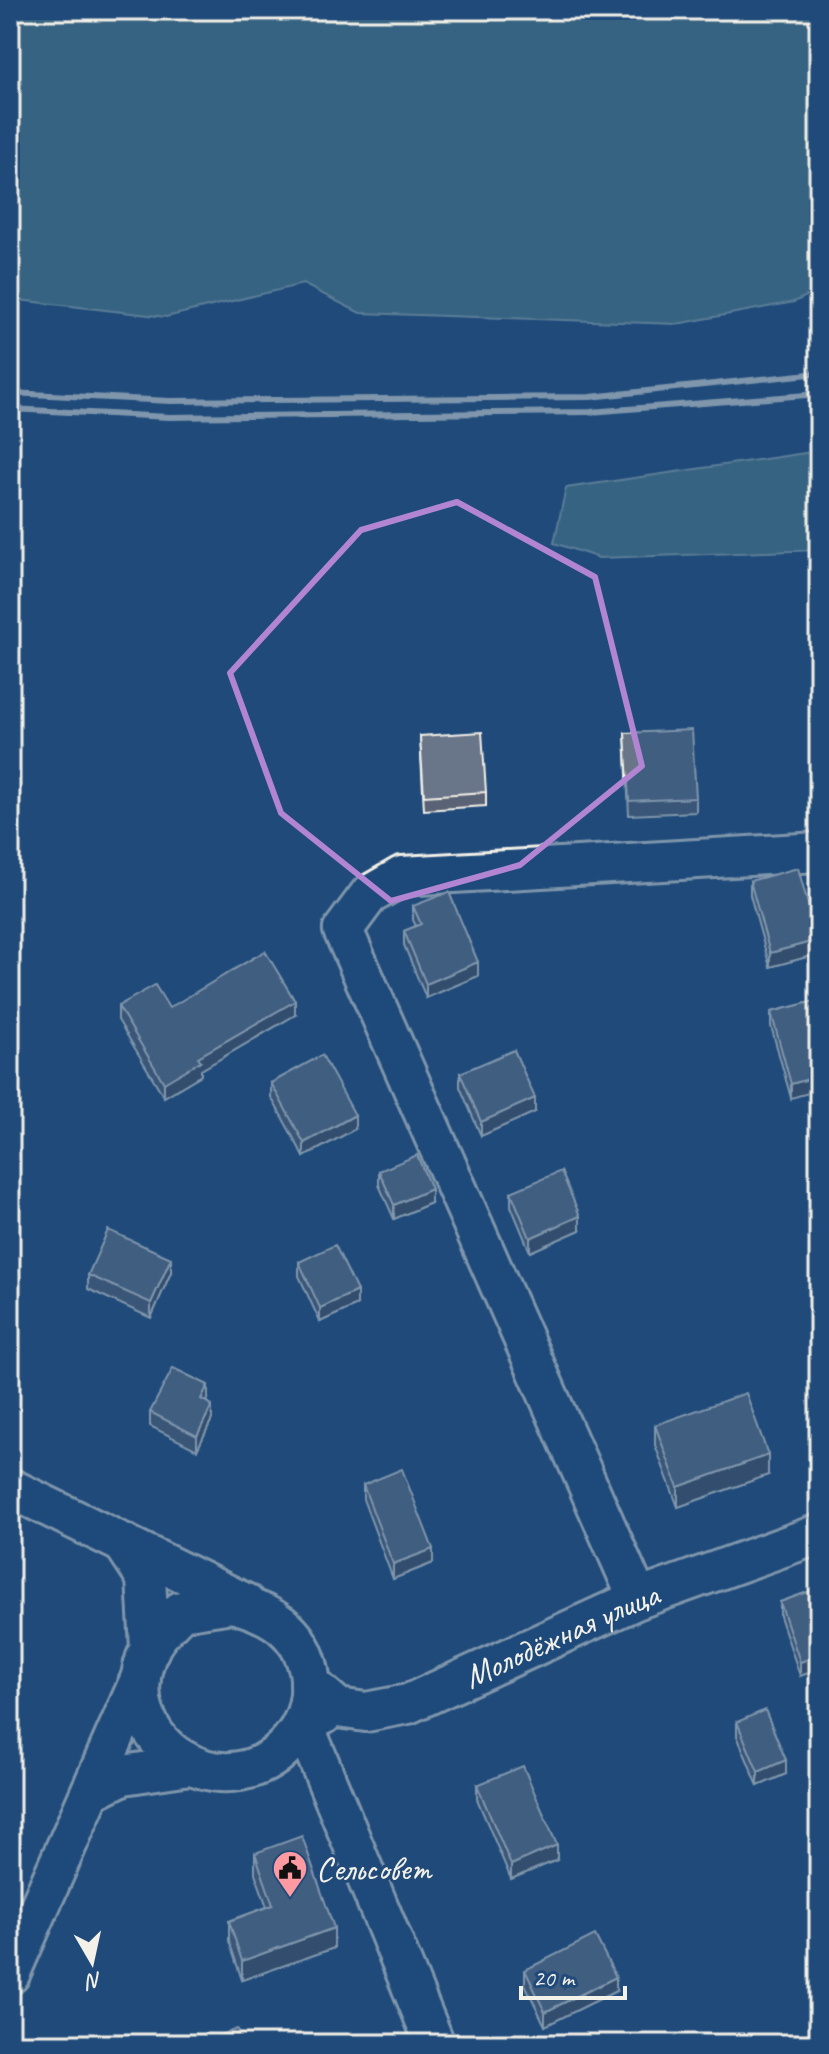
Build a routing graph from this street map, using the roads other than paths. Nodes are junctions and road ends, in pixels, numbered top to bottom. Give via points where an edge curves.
1 (819, 852) edge
2 (10, 1488) edge
3 (819, 1534) edge
4 (123, 1543) junction
5 (638, 1599) junction
6 (260, 1610) junction
7 (145, 1663) junction
8 (310, 1684) junction
9 (366, 1712) junction
10 (303, 1723) junction
11 (190, 1765) junction
12 (91, 1791) junction
13 (10, 1974) edge
14 (435, 2044) edge

1 - 5 street via 402,876 369,895 343,930
2 - 4 street
3 - 5 street, Молодёжная улица
4 - 6 street
4 - 7 street via 146,1578
5 - 9 street, Молодёжная улица via 408,1704
6 - 7 street via 232,1603 181,1611
6 - 8 street via 298,1642
7 - 11 street via 140,1695 148,1724 165,1749
7 - 12 street
8 - 9 street, Молодёжная улица via 338,1708
8 - 10 street
9 - 10 street via 326,1714
10 - 11 street via 284,1750 241,1772
10 - 14 street
11 - 12 street via 123,1775
12 - 13 street

